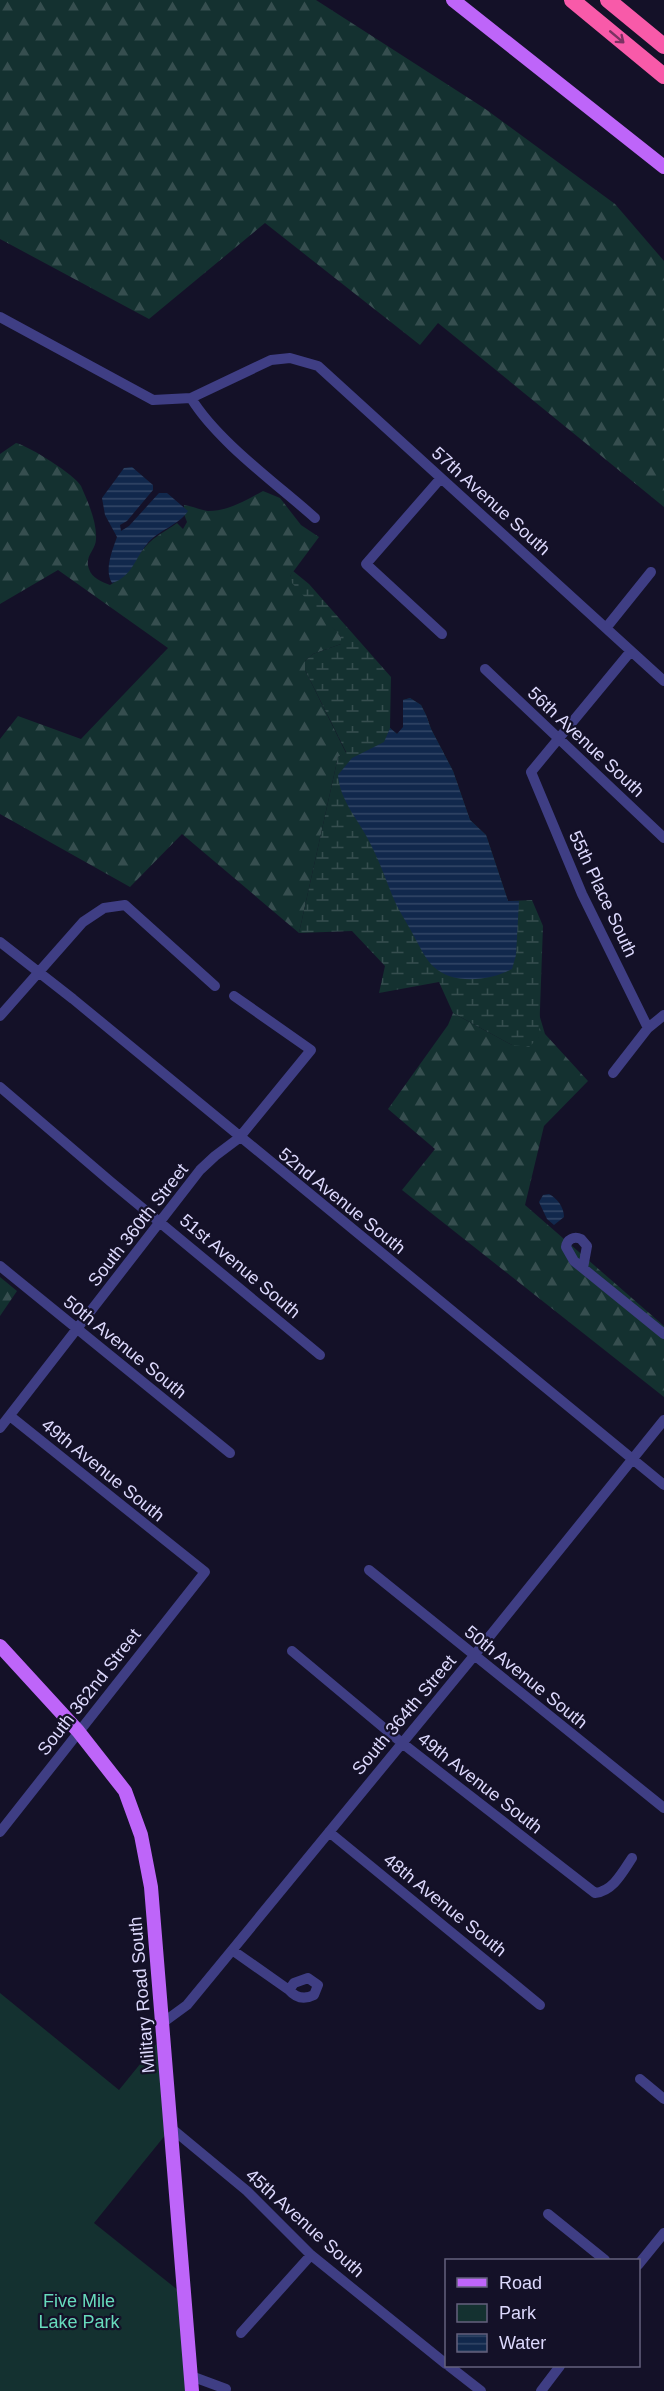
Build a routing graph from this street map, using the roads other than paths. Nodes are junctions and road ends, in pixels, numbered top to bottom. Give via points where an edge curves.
1 (453, 0) edge
2 (572, 0) edge
3 (608, 0) edge
4 (664, 46) edge
5 (664, 76) edge
6 (664, 167) edge
7 (0, 317) edge
8 (191, 398) junction
9 (441, 478) junction
10 (315, 518) dead end
11 (651, 572) dead end
12 (606, 628) junction
13 (442, 634) dead end
14 (631, 651) junction
15 (486, 669) dead end
16 (664, 681) edge
17 (558, 738) junction
18 (664, 838) edge
19 (0, 942) edge
20 (38, 972) junction
21 (215, 986) dead end
22 (234, 996) dead end
23 (664, 1015) edge
24 (0, 1016) edge
25 (648, 1028) junction
26 (612, 1072) dead end
27 (0, 1087) edge
28 (239, 1138) junction
29 (161, 1222) junction
30 (0, 1266) edge
31 (583, 1268) dead end
32 (78, 1330) junction
33 (664, 1334) edge
34 (320, 1355) dead end
35 (9, 1416) junction
36 (664, 1420) edge
37 (0, 1428) edge
38 (230, 1453) dead end
39 (632, 1460) junction
40 (664, 1485) edge
41 (369, 1570) dead end
42 (205, 1572) joint
43 (0, 1646) edge
44 (292, 1651) dead end
45 (474, 1657) junction
46 (78, 1731) junction
47 (402, 1743) junction
48 (664, 1808) edge
49 (0, 1832) edge
50 (330, 1832) junction
51 (632, 1858) dead end
52 (232, 1950) junction
53 (289, 1989) dead end
54 (540, 2005) dead end
55 (162, 2024) junction
56 (639, 2079) dead end
57 (664, 2099) edge
58 (171, 2127) junction
59 (548, 2214) dead end
60 (664, 2234) edge
61 (311, 2255) junction
62 (604, 2259) edge
63 (640, 2264) edge
64 (241, 2333) dead end
65 (445, 2363) edge
66 (451, 2367) edge
67 (559, 2367) edge
68 (190, 2376) junction
69 (226, 2389) dead end
70 (192, 2391) edge
71 (481, 2391) edge
72 (541, 2391) edge

1 - 6 main road
2 -> 5 highway
3 - 4 highway
7 - 8 street via 144,396 163,401
8 - 9 street, 57th Avenue South via 271,360 290,358 318,366
8 - 10 street via 226,440
9 - 12 street, 57th Avenue South
9 - 13 street via 366,564
11 - 12 street
12 - 14 street, 57th Avenue South
14 - 16 street, 57th Avenue South
14 - 17 street
15 - 17 street, 56th Avenue South
17 - 18 street, 56th Avenue South
17 - 25 street, 55th Place South via 531,772 582,894
19 - 20 street, 52nd Avenue South
20 - 21 street via 82,922 104,909 125,904
20 - 24 street
20 - 28 street, 52nd Avenue South
22 - 28 street, South 360th Street via 311,1050
23 - 25 street
25 - 26 street
27 - 29 street, 51st Avenue South
28 - 29 street, South 360th Street via 200,1170
28 - 39 street, 52nd Avenue South
29 - 32 street, South 360th Street
29 - 34 street, 51st Avenue South
30 - 32 street, 50th Avenue South
31 - 33 street
32 - 35 street, South 360th Street
32 - 38 street, 50th Avenue South
35 - 37 street, South 360th Street
35 - 42 street, 49th Avenue South
36 - 39 street, South 364th Street
39 - 40 street, 52nd Avenue South
39 - 45 street, South 364th Street
41 - 45 street, 50th Avenue South
42 - 46 street, South 362nd Street
43 - 46 main road, Military Road South
44 - 47 street, 49th Avenue South
45 - 47 street, South 364th Street
45 - 48 street, 50th Avenue South
46 - 49 street, South 362nd Street
46 - 55 main road, Military Road South via 124,1791 141,1835 151,1887
47 - 50 street, South 364th Street
47 - 51 street, 49th Avenue South via 595,1893 610,1888
50 - 52 street, South 364th Street
50 - 54 street, 48th Avenue South
52 - 53 street
52 - 55 street, South 364th Street via 188,2005
55 - 58 main road, Military Road South
56 - 57 street
58 - 61 street, 45th Avenue South via 247,2191
58 - 68 main road, Military Road South
59 - 62 street
60 - 63 street
61 - 64 street
61 - 65 street, 45th Avenue South
66 - 71 street, 45th Avenue South
67 - 72 street
68 - 69 street
68 - 70 main road, Military Road South

